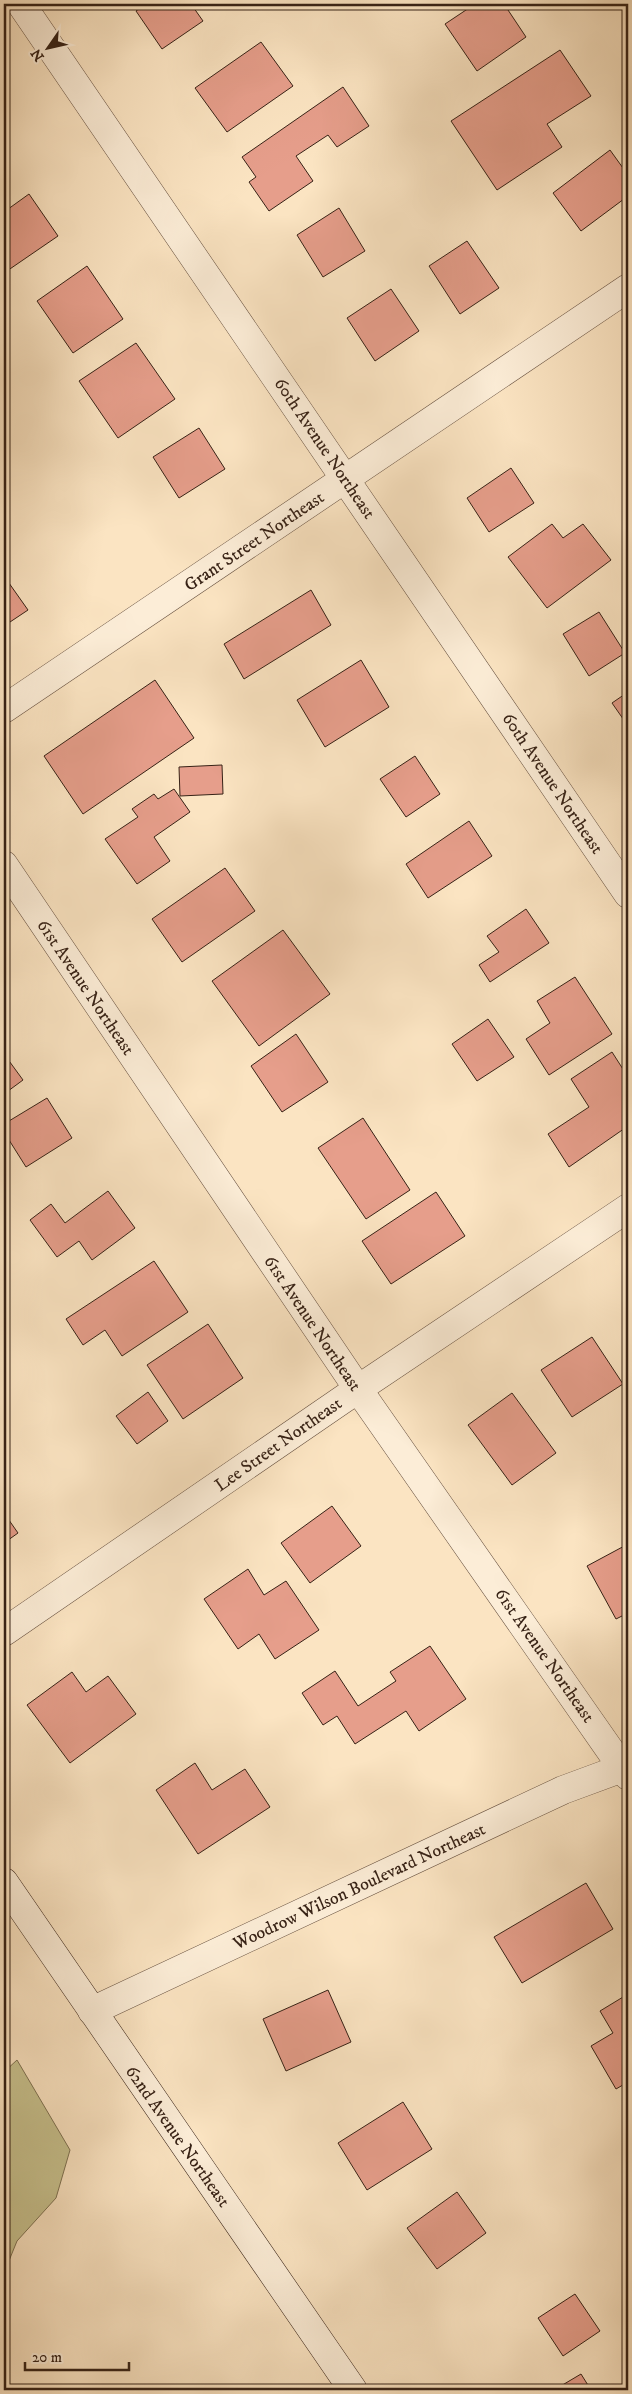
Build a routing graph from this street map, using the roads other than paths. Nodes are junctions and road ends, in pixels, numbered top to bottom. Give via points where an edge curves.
1 (22, 4) edge
2 (628, 288) edge
3 (346, 479) junction
4 (4, 709) edge
5 (4, 865) edge
6 (628, 894) edge
7 (628, 1208) edge
8 (358, 1389) junction
9 (4, 1632) edge
10 (627, 1770) edge
11 (4, 1882) edge
12 (92, 2011) junction
13 (353, 2390) edge

1 - 3 street, 60th Avenue Northeast
2 - 3 street, Grant Street Northeast
3 - 4 street, Grant Street Northeast
3 - 6 street, 60th Avenue Northeast
5 - 8 street, 61st Avenue Northeast
7 - 8 street, Lee Street Northeast
8 - 9 street, Lee Street Northeast
8 - 10 street, 61st Avenue Northeast
10 - 12 street, Woodrow Wilson Boulevard Northeast via 563,1790
11 - 12 street, 62nd Avenue Northeast
12 - 13 street, 62nd Avenue Northeast

